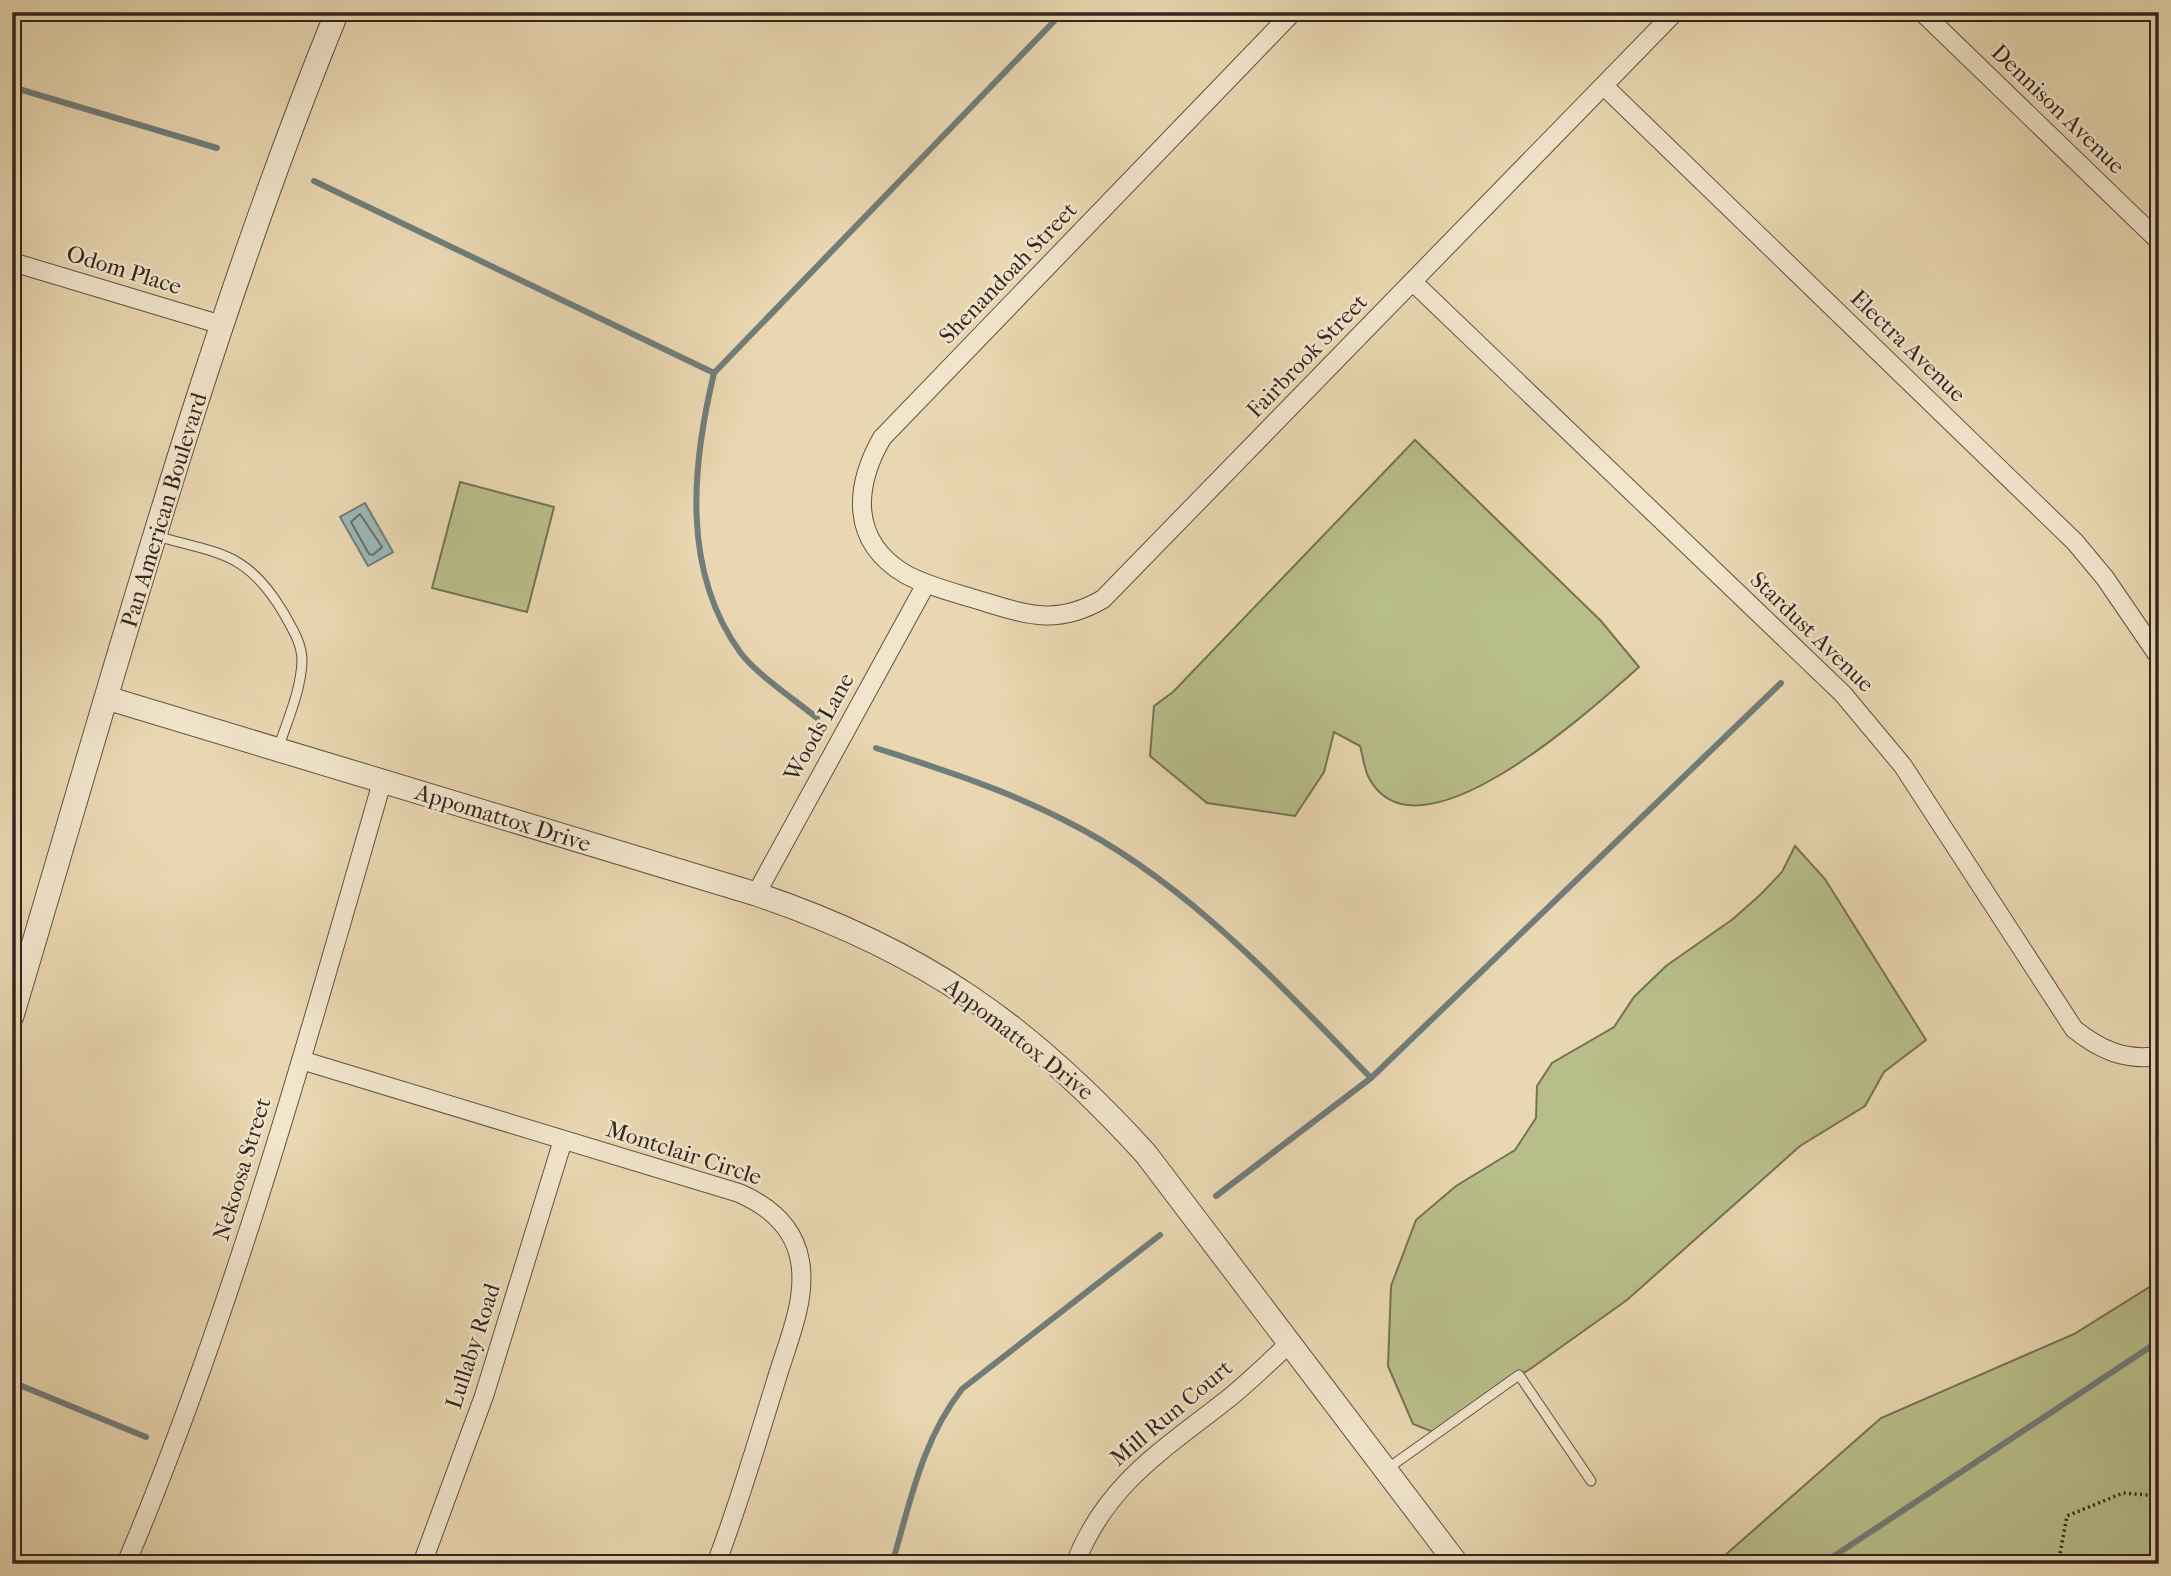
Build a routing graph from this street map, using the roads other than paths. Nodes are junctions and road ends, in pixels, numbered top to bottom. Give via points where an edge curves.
1 (337, 12) edge
2 (1293, 12) edge
3 (1675, 12) edge
4 (1922, 12) edge
5 (1604, 86) junction
6 (2159, 241) edge
7 (12, 262) edge
8 (1413, 282) junction
9 (222, 325) junction
10 (156, 536) junction
11 (926, 584) junction
12 (2159, 657) edge
13 (107, 698) junction
14 (278, 750) junction
15 (382, 782) junction
16 (756, 894) junction
17 (12, 1016) edge
18 (2159, 1056) edge
19 (301, 1060) junction
20 (563, 1140) junction
21 (1289, 1344) junction
22 (1385, 1470) junction
23 (1591, 1480) dead end
24 (126, 1564) edge
25 (422, 1564) edge
26 (716, 1564) edge
27 (1075, 1564) edge
28 (1457, 1564) edge

1 - 9 street, Pan American Boulevard via 268,188
2 - 11 street, Shenandoah Street via 882,438 863,478 863,519 885,557
3 - 5 street, Fairbrook Street
4 - 6 street, Dennison Avenue
5 - 8 street, Fairbrook Street
5 - 12 street, Electra Avenue via 2058,524 2105,578
7 - 9 street, Odom Place
8 - 11 street, Fairbrook Street via 1103,599 1074,614 1042,616
8 - 18 street, Stardust Avenue via 1843,694 1903,766 2074,1029 2092,1043 2123,1056
9 - 10 street, Pan American Boulevard
10 - 13 street, Pan American Boulevard
10 - 14 lane via 226,556 250,568 297,635 302,659 298,685
11 - 16 street, Woods Lane
13 - 14 street, Appomattox Drive
13 - 17 street, Pan American Boulevard
14 - 15 street, Appomattox Drive
15 - 16 street, Appomattox Drive
15 - 19 street, Nekoosa Street
16 - 21 street, Appomattox Drive via 817,915 906,956 980,1002 1047,1055 1146,1154
19 - 20 street, Montclair Circle
19 - 24 street, Nekoosa Street via 201,1376
20 - 25 street, Lullaby Road via 484,1396
20 - 26 street, Montclair Circle via 756,1200 783,1223 798,1251 799,1301
21 - 22 street, Appomattox Drive
21 - 27 street, Mill Run Court via 1133,1473 1102,1510
22 - 23 lane via 1519,1375
22 - 28 street, Appomattox Drive

